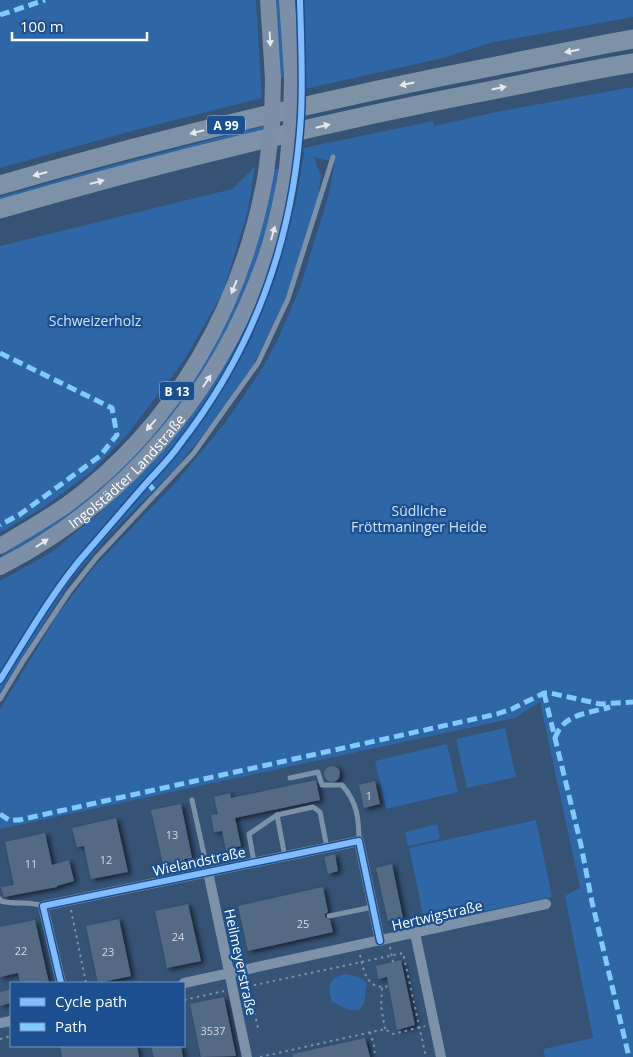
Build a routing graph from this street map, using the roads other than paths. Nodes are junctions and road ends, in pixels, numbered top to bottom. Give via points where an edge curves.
1 (268, 0) edge
2 (287, 0) edge
3 (633, 39) edge
4 (633, 63) edge
5 (333, 157) dead end
6 (0, 185) edge
7 (0, 209) edge
8 (0, 546) edge
9 (0, 567) edge
10 (0, 699) edge
11 (290, 778) dead end
12 (192, 800) dead end
13 (277, 815) junction
14 (359, 841) junction
15 (327, 848) junction
16 (285, 857) junction
17 (254, 863) junction
18 (208, 872) junction
19 (0, 899) edge
20 (546, 904) dead end
21 (43, 906) junction
22 (373, 907) junction
23 (329, 916) dead end
24 (415, 933) junction
25 (384, 940) junction
26 (229, 974) junction
27 (60, 982) edge
28 (185, 983) edge
29 (247, 1057) edge
30 (441, 1057) edge

1 -> 8 main road, Ingolstädter Landstraße / B 13, bridge via 272,124 266,172 253,234 222,316 176,393 138,439 66,505
9 -> 2 main road, Ingolstädter Landstraße / B 13, bridge via 69,525 146,458 181,418 227,347 250,300 267,253 287,169 292,74
3 -> 6 highway, A 99 via 284,111
7 -> 4 highway, A 99 via 299,131
5 - 10 lane via 288,299 258,363 192,454 69,592
11 - 14 lane via 318,772 322,786 342,785 352,796 359,823
12 - 18 lane
13 - 15 lane via 313,807 320,812
13 - 16 lane
13 - 17 lane via 249,834
14 - 15 street, Wielandstraße
14 - 22 street
15 - 16 street, Wielandstraße
16 - 17 street, Wielandstraße
17 - 18 street, Wielandstraße
18 - 21 street, Wielandstraße
18 - 26 street, Heilmeyerstraße
19 - 21 lane via 9,903 34,902
20 - 24 street, Hertwigstraße
21 - 27 street
22 - 23 lane
22 - 25 street
24 - 25 street, Hertwigstraße
24 - 30 street
25 - 26 street, Hertwigstraße
26 - 28 street, Hertwigstraße
26 - 29 street, Heilmeyerstraße

